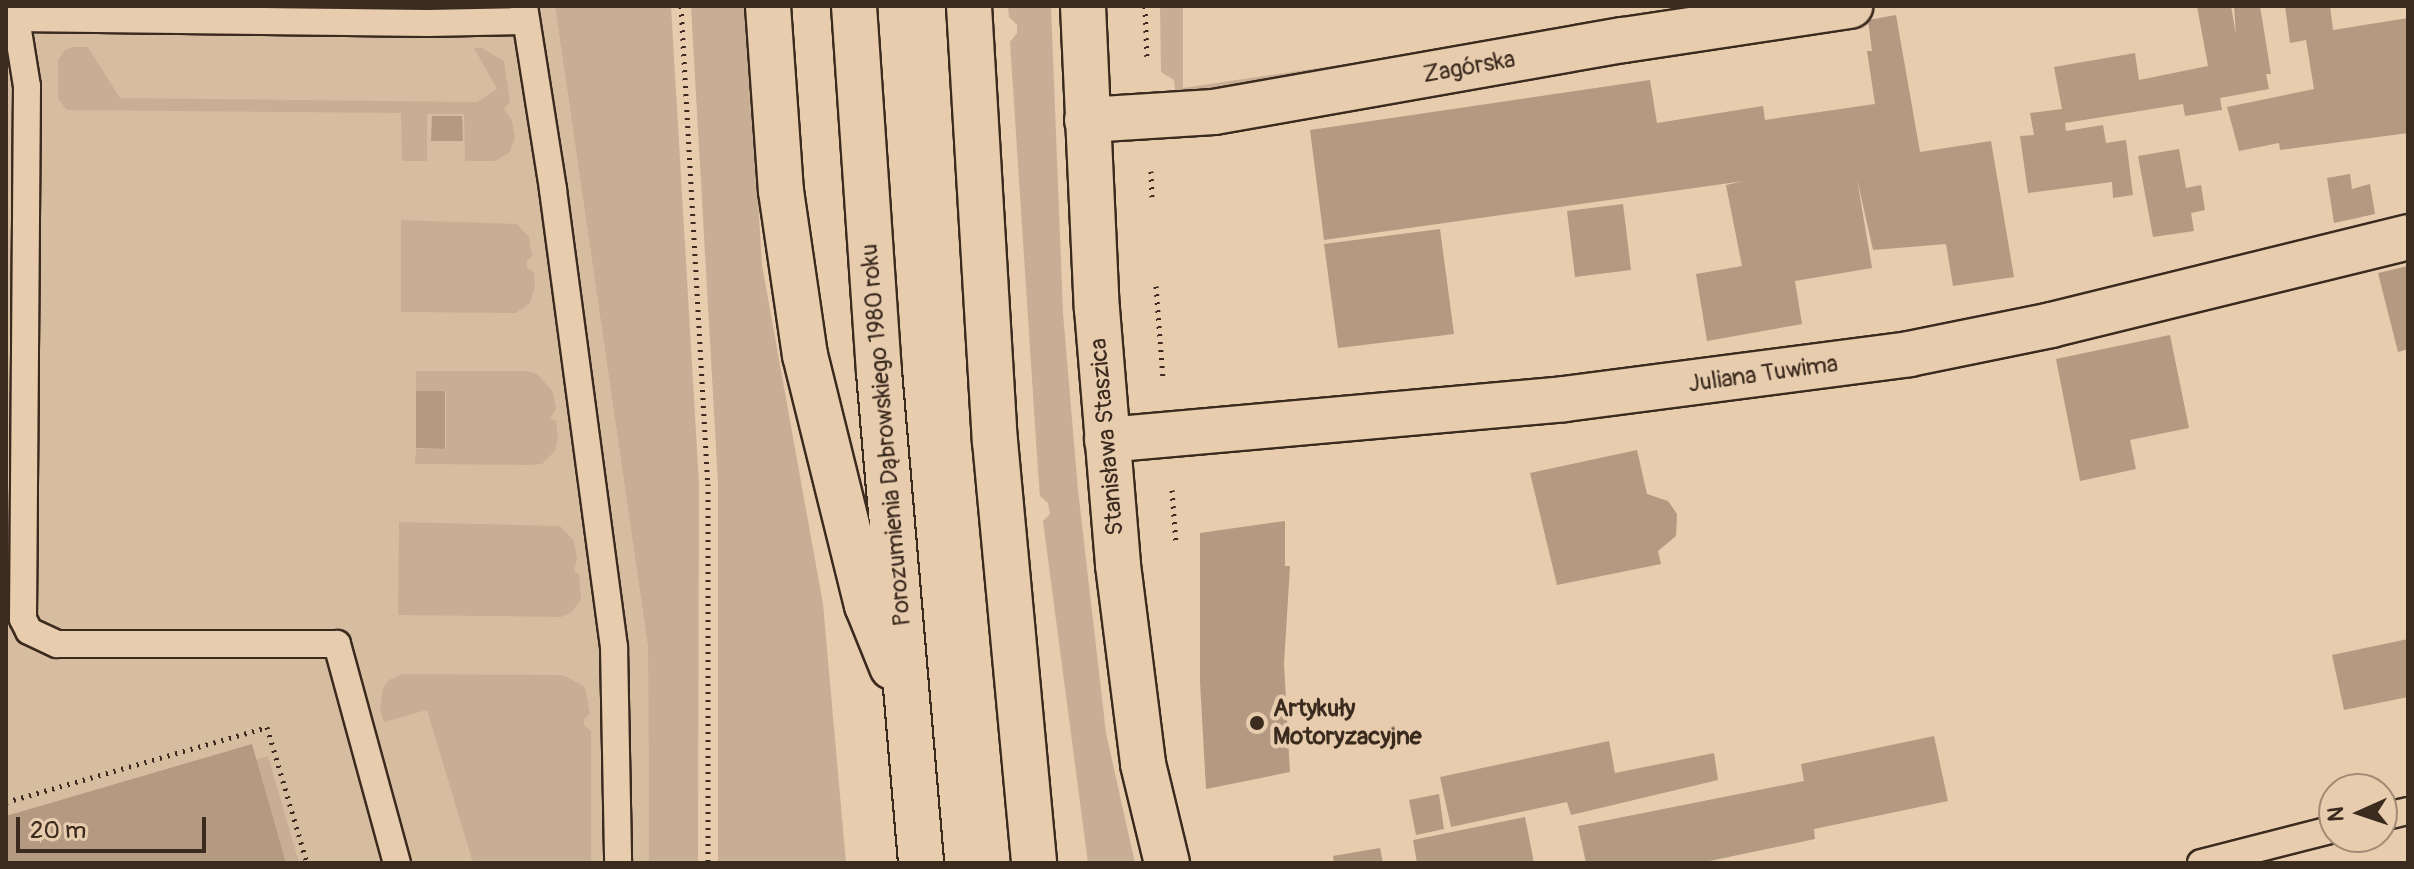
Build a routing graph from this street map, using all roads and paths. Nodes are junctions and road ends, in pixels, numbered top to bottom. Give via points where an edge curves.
1 (681, 6) edge
2 (768, 6) edge
3 (854, 6) edge
4 (969, 6) edge
5 (1083, 6) edge
6 (1145, 6) edge
7 (1850, 6) edge
8 (14, 12) edge
9 (69, 13) edge
10 (525, 14) edge
11 (1147, 66) dead end
12 (1087, 120) junction
13 (1151, 166) dead end
14 (1152, 204) dead end
15 (2408, 237) edge
16 (1155, 276) dead end
17 (1164, 384) dead end
18 (1107, 440) junction
19 (1172, 488) dead end
20 (1177, 530) dead end
21 (909, 710) junction
22 (6, 802) edge
23 (2318, 833) edge
24 (307, 863) edge
25 (397, 863) edge
26 (618, 863) edge
27 (708, 863) edge
28 (921, 863) edge
29 (1034, 863) edge
30 (1167, 863) edge
31 (2201, 863) edge

1 - 27 path via 708,456
2 - 21 street via 781,191 805,355 867,605
3 - 21 street, Porozumienia Dąbrowskiego 1980 roku
4 - 29 street via 995,441
5 - 12 street, Stanisława Staszica
6 - 11 path
7 - 12 street, Zagórska via 1214,112
8 - 9 lane
8 - 25 lane via 27,86 23,619 29,631 57,644 337,644
9 - 10 lane
10 - 26 lane via 614,647
12 - 18 street, Stanisława Staszica
13 - 14 path
15 - 18 street, Juliana Tuwima via 2051,325 1909,354 1564,399
16 - 17 path
18 - 30 street, Stanisława Staszica via 1130,683
19 - 20 path
21 - 28 street, Porozumienia Dąbrowskiego 1980 roku
22 - 24 path via 267,727
23 - 31 lane

